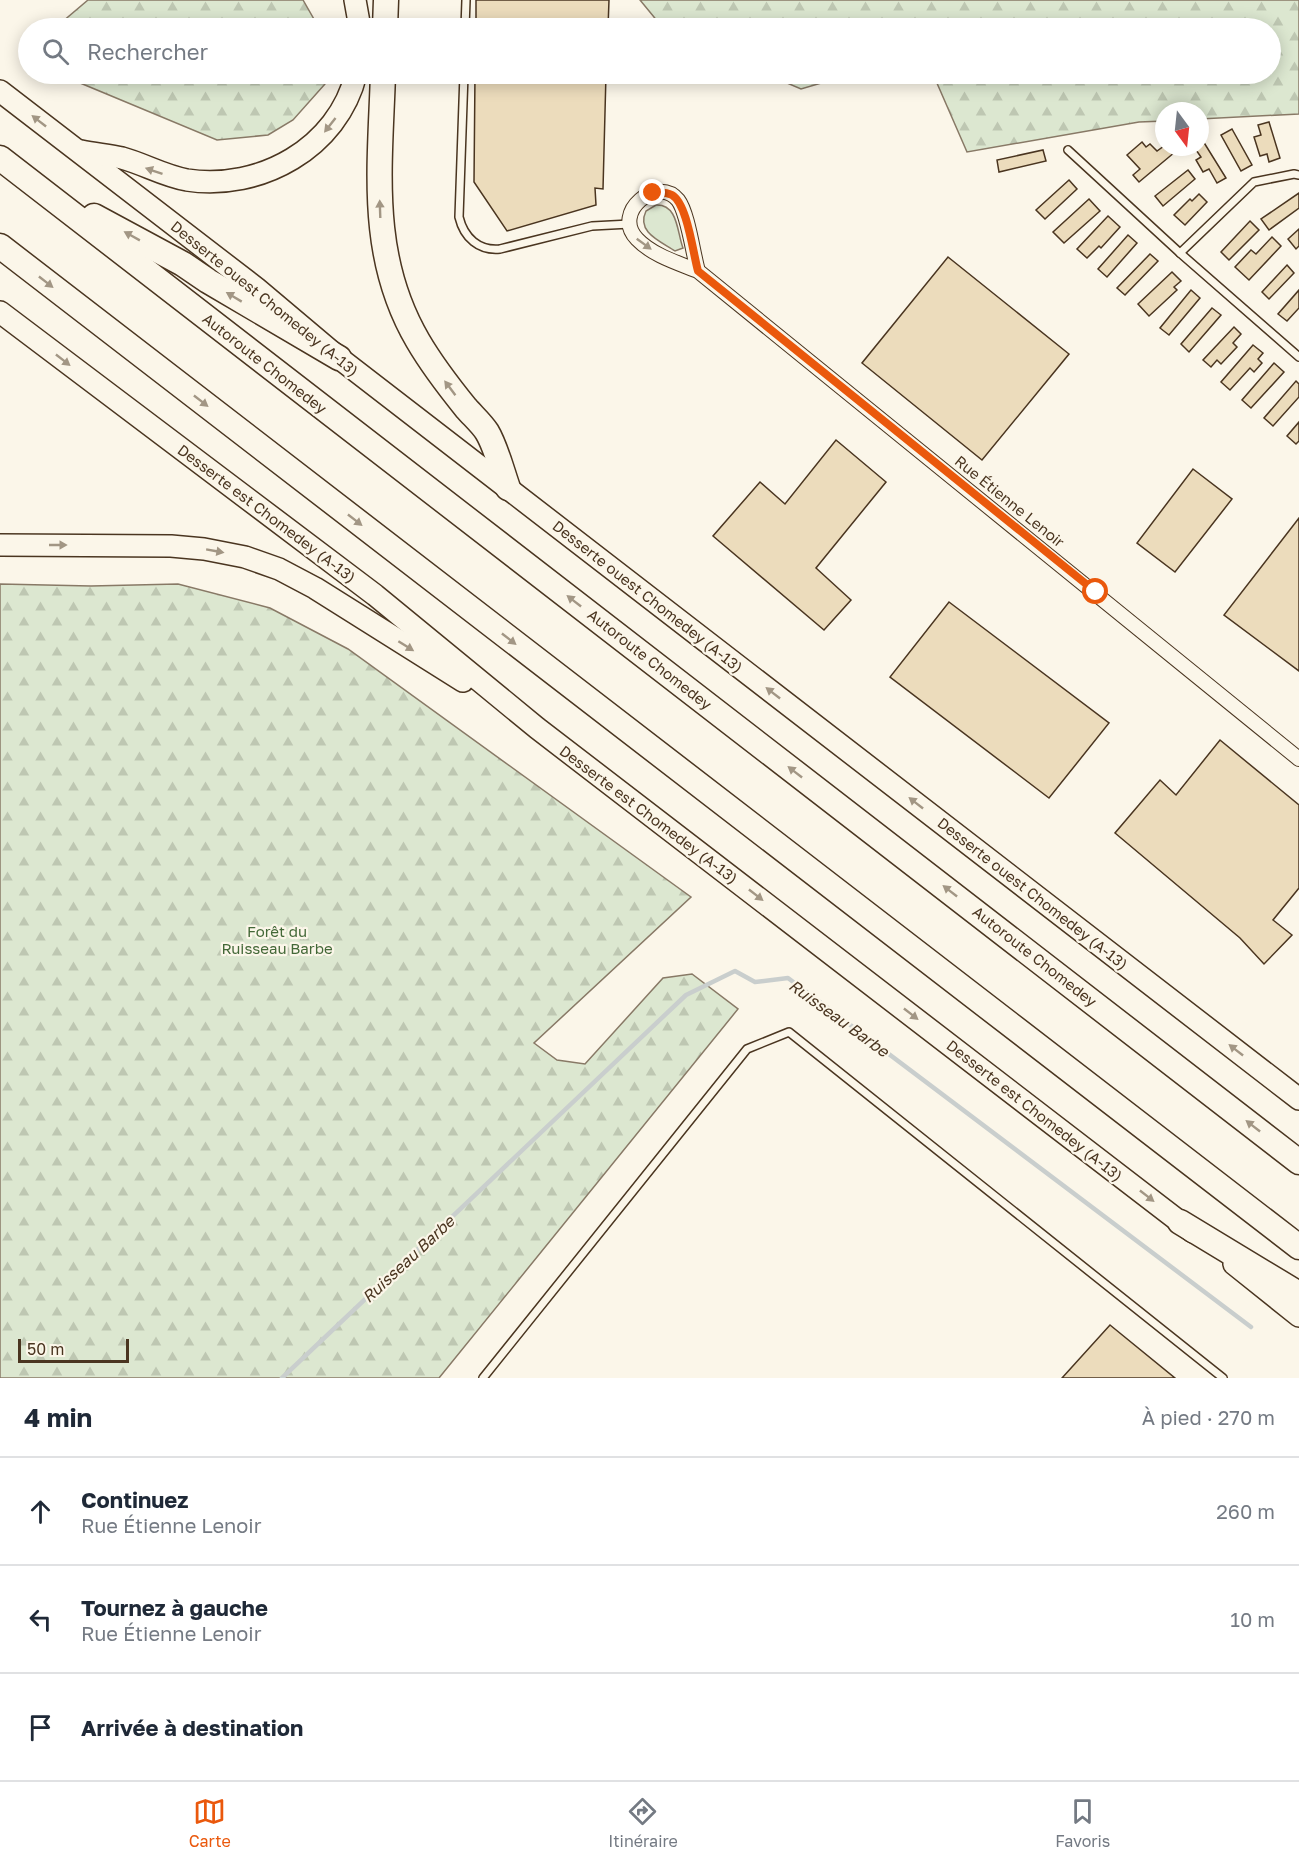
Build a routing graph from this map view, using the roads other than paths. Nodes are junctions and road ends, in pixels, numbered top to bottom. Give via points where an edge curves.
1 (355, 0) edge
2 (386, 0) edge
3 (466, 0) edge
4 (358, 18) edge
5 (385, 18) edge
6 (465, 18) edge
7 (352, 84) edge
8 (383, 84) edge
9 (464, 84) edge
10 (0, 91) edge
11 (1068, 150) dead end
12 (78, 151) junction
13 (0, 158) edge
14 (1299, 175) edge
15 (29, 180) junction
16 (630, 224) junction
17 (0, 246) edge
18 (1180, 253) junction
19 (698, 271) junction
20 (0, 312) edge
21 (1299, 357) edge
22 (339, 358) junction
23 (508, 488) junction
24 (0, 544) edge
25 (537, 728) junction
26 (1299, 759) edge
27 (1299, 1099) edge
28 (1299, 1162) edge
29 (1180, 1222) junction
30 (1299, 1247) edge
31 (1299, 1294) edge
32 (1299, 1316) edge
33 (483, 1378) edge
34 (1223, 1378) edge

1 - 4 main road
2 - 5 highway
3 - 6 lane
7 -> 12 main road via 344,104 320,138 285,164 259,175 214,182 185,180 123,158
23 -> 8 highway via 488,433 426,354 400,305 392,280 379,209
9 - 16 lane via 459,217 473,242 491,250 500,249 592,226
12 -> 10 main road, Desserte ouest Chomedey (A-13)
11 - 18 lane
12 - 22 main road, Desserte ouest Chomedey (A-13) via 256,288
13 - 15 highway, Autoroute Chomedey
14 - 18 lane via 1254,182
22 -> 15 highway via 183,264
28 -> 15 highway, Autoroute Chomedey
16 -> 19 street, Rue Étienne Lenoir via 644,246
16 - 19 street via 633,207 645,196 660,192 672,195 684,212
17 -> 30 highway
18 - 21 lane
19 - 26 street, Rue Étienne Lenoir
20 -> 25 main road, Desserte est Chomedey (A-13) via 357,580
22 - 23 main road, Desserte ouest Chomedey (A-13)
27 -> 23 main road, Desserte ouest Chomedey (A-13)
24 -> 25 main road via 185,546 225,552 264,564 315,588
25 -> 29 main road, Desserte est Chomedey (A-13)
29 - 31 highway
29 - 32 main road, Desserte est Chomedey (A-13)
33 - 34 lane via 747,1049 789,1032

